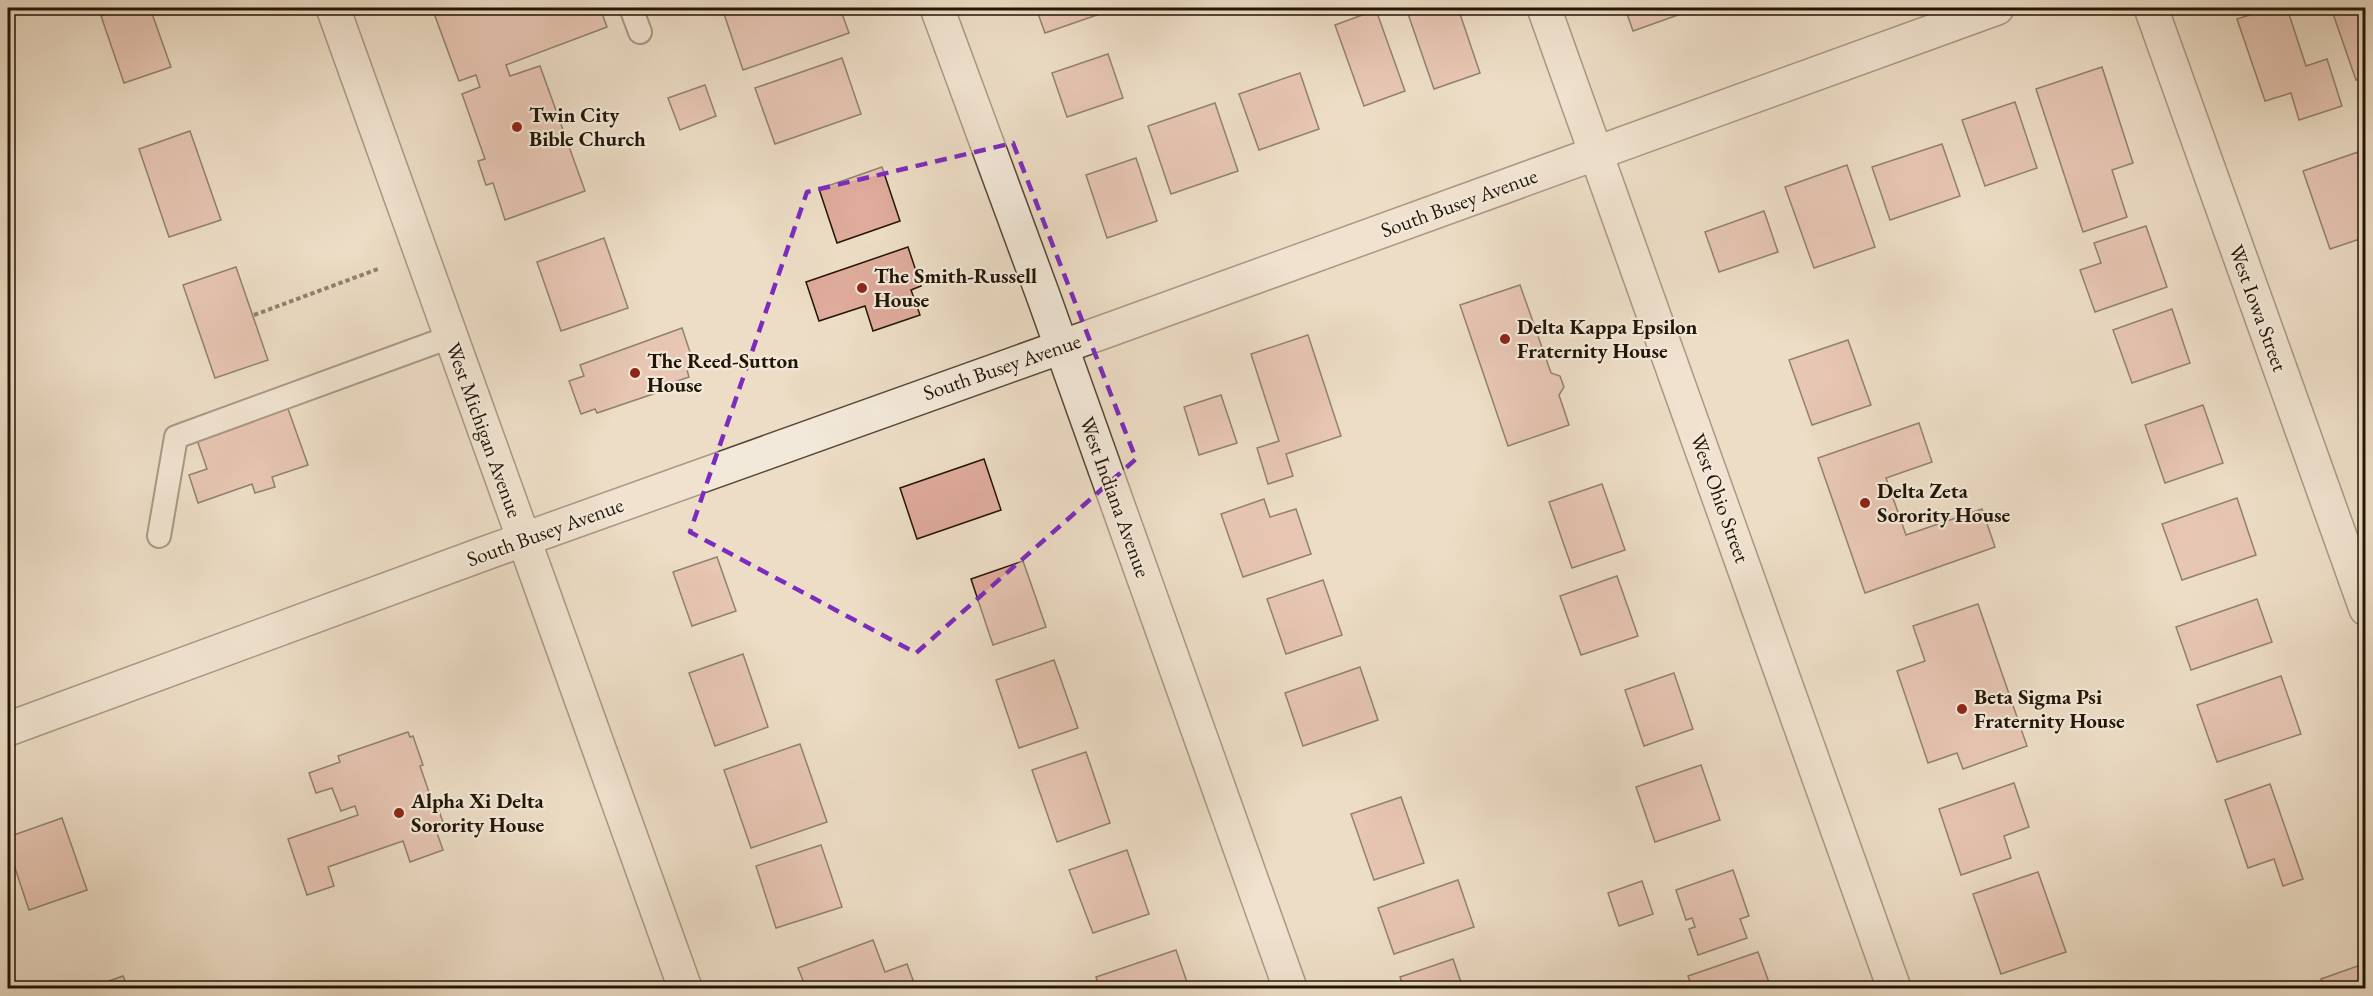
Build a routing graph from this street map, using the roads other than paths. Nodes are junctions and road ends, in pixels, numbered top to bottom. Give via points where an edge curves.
1 (333, 8) edge
2 (631, 8) edge
3 (937, 8) edge
4 (1544, 8) edge
5 (1997, 8) edge
6 (2151, 8) edge
7 (640, 32) dead end
8 (1597, 153) junction
9 (450, 338) junction
10 (1060, 346) junction
11 (159, 536) dead end
12 (524, 539) junction
13 (2366, 609) edge
14 (8, 729) edge
15 (685, 988) edge
16 (1290, 988) edge
17 (1894, 988) edge

1 - 9 street, West Michigan Avenue
2 - 7 lane
3 - 10 street, West Indiana Avenue
4 - 8 street, West Ohio Street
5 - 8 street, South Busey Avenue
6 - 13 street, West Iowa Street
8 - 10 street, South Busey Avenue
8 - 17 street, West Ohio Street
9 - 11 lane via 176,437
9 - 12 street, West Michigan Avenue
10 - 12 street, South Busey Avenue
10 - 16 street, West Indiana Avenue
12 - 14 street, South Busey Avenue
12 - 15 street, West Michigan Avenue

